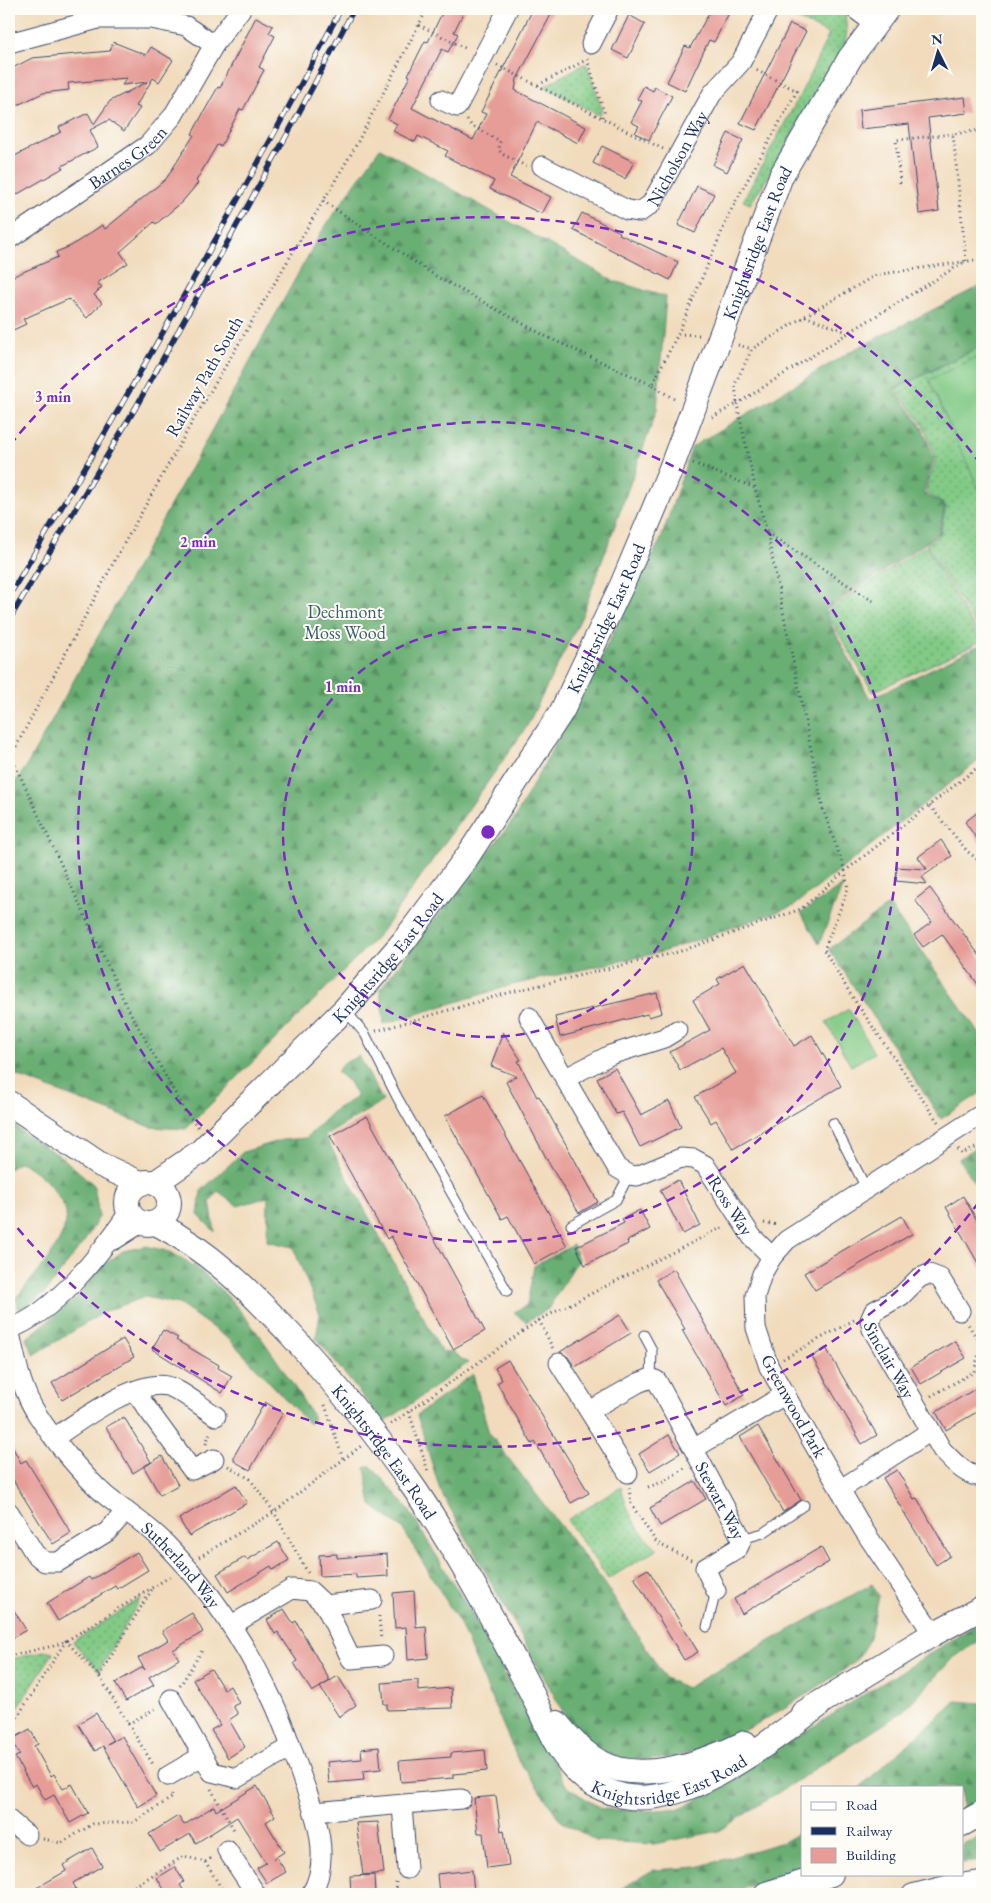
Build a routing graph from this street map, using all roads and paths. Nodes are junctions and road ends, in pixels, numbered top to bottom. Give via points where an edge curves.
1 (242, 9) edge
2 (427, 9) edge
3 (508, 9) edge
4 (769, 9) edge
5 (855, 9) edge
6 (604, 10) edge
7 (881, 16) edge
8 (419, 25) junction
9 (9, 43) edge
10 (214, 45) junction
11 (589, 52) junction
12 (482, 57) junction
13 (741, 62) junction
14 (538, 86) junction
15 (449, 104) joint
16 (602, 118) junction
17 (982, 130) edge
18 (953, 134) junction
19 (677, 157) junction
20 (542, 166) joint
21 (900, 183) dead end
22 (323, 202) junction
23 (9, 238) edge
24 (982, 259) edge
25 (966, 261) junction
26 (805, 316) junction
27 (848, 333) junction
28 (678, 334) junction
29 (700, 335) dead end
30 (731, 343) dead end
31 (752, 349) junction
32 (652, 385) junction
33 (737, 404) junction
34 (690, 421) junction
35 (676, 457) junction
36 (755, 488) junction
37 (767, 532) junction
38 (876, 603) dead end
39 (10, 758) edge
40 (982, 764) edge
41 (930, 806) junction
42 (982, 863) edge
43 (845, 871) junction
44 (345, 1009) junction
45 (529, 1017) dead end
46 (677, 1030) dead end
47 (365, 1034) junction
48 (566, 1078) junction
49 (9, 1104) edge
50 (982, 1114) edge
51 (833, 1123) dead end
52 (948, 1136) junction
53 (205, 1147) junction
54 (629, 1175) junction
55 (866, 1188) junction
56 (148, 1204) junction
57 (739, 1219) junction
58 (571, 1225) dead end
59 (803, 1229) junction
60 (772, 1257) junction
61 (507, 1291) dead end
62 (960, 1311) joint
63 (539, 1320) junction
64 (870, 1320) junction
65 (9, 1329) edge
66 (644, 1335) dead end
67 (981, 1345) edge
68 (559, 1363) joint
69 (769, 1366) junction
70 (651, 1378) junction
71 (135, 1392) junction
72 (786, 1394) junction
73 (915, 1404) junction
74 (591, 1410) junction
75 (216, 1416) joint
76 (388, 1427) dead end
77 (931, 1432) junction
78 (54, 1438) junction
79 (698, 1453) junction
80 (214, 1459) junction
81 (628, 1473) joint
82 (982, 1476) edge
83 (648, 1487) dead end
84 (840, 1489) junction
85 (804, 1505) dead end
86 (126, 1511) junction
87 (9, 1512) edge
88 (742, 1539) junction
89 (706, 1568) junction
90 (153, 1588) dead end
91 (310, 1591) junction
92 (716, 1591) joint
93 (372, 1600) joint
94 (324, 1605) junction
95 (982, 1608) edge
96 (232, 1625) junction
97 (708, 1627) dead end
98 (933, 1634) junction
99 (383, 1656) joint
100 (99, 1676) junction
101 (171, 1699) dead end
102 (9, 1730) edge
103 (291, 1747) junction
104 (202, 1756) junction
105 (212, 1772) junction
106 (164, 1777) junction
107 (461, 1799) dead end
108 (402, 1804) junction
109 (314, 1812) junction
110 (982, 1813) edge
111 (9, 1820) edge
112 (964, 1823) edge
113 (982, 1823) edge
114 (964, 1829) edge
115 (28, 1835) joint
116 (227, 1850) junction
117 (205, 1862) junction
118 (407, 1869) dead end
119 (824, 1876) edge
120 (981, 1882) edge
121 (129, 1894) edge
122 (225, 1894) edge
123 (256, 1894) edge
124 (311, 1894) edge
125 (766, 1894) edge
126 (912, 1894) edge

1 - 10 street, Barnes Green
2 - 8 path, Railway Path South
3 - 12 street
4 - 13 street, Nicholson Way
5 - 7 street
6 - 11 street
7 - 34 street, Knightsridge East Road via 850,58 781,176
8 - 12 path
8 - 22 path, Railway Path South
9 - 10 street via 98,18 151,19 186,26
10 - 23 street, Barnes Green via 173,116 148,145
11 - 14 path
11 - 16 path via 604,112
12 - 14 path
12 - 15 street
13 - 19 street, Nicholson Way via 712,94
13 - 28 path via 797,91 732,208
14 - 16 path
15 - 20 path via 471,125 500,141 502,154 534,169
16 - 19 path
17 - 18 path
18 - 21 path via 896,140
18 - 25 path
19 - 20 street, Nicholson Way via 651,204 640,212 627,210
22 - 32 path via 439,278 549,338
22 - 39 path, Railway Path South via 116,558
24 - 25 path
25 - 26 path via 876,275
25 - 27 path
26 - 27 path
26 - 31 path
27 - 33 path
28 - 29 path
28 - 32 path
30 - 31 path
31 - 33 path via 735,384
32 - 34 path
33 - 34 path
33 - 36 path
34 - 35 street, Knightsridge East Road
35 - 36 path
35 - 44 street, Knightsridge East Road via 622,586 562,710 467,857 403,942
36 - 37 path
37 - 38 path
37 - 43 path via 823,809
39 - 53 path via 126,1005
40 - 41 path
41 - 42 path via 968,852
41 - 43 path
43 - 47 path via 801,909 678,952
43 - 52 path via 848,889 824,950
44 - 47 lane
44 - 53 street, Knightsridge East Road
45 - 48 street
46 - 48 street via 664,1038 610,1056
47 - 61 lane
48 - 54 street via 617,1168
49 - 56 street via 101,1165
50 - 52 street, Greenwood Park
51 - 55 lane
52 - 55 street, Greenwood Park
53 - 56 street, Knightsridge East Road
54 - 57 street, Ross Way via 637,1176 681,1158 694,1159 705,1165
54 - 58 lane via 616,1200
55 - 59 street, Greenwood Park
56 - 65 street, Sutherland Way via 56,1300 40,1314
56 - 98 street, Knightsridge East Road via 250,1291 360,1414 437,1523 566,1758 584,1778 604,1789 623,1796 644,1798 673,1794 710,1778
57 - 59 path
57 - 60 street, Ross Way
57 - 63 path
59 - 60 street, Greenwood Park via 787,1240
60 - 69 street, Greenwood Park via 755,1296 756,1328
62 - 64 street, Sinclair Way via 940,1278 929,1274 919,1278 901,1296 874,1311
62 - 67 path
63 - 68 path
63 - 76 path
64 - 69 path via 851,1320
64 - 73 street, Sinclair Way via 872,1330
65 - 78 street, Sutherland Way via 21,1385 36,1414
66 - 70 lane via 652,1350
67 - 73 path via 974,1372
68 - 74 street
69 - 72 street, Greenwood Park
70 - 74 street
70 - 79 street, Stewart Way via 657,1382
71 - 75 street via 153,1385 168,1386
71 - 78 street via 110,1402
71 - 80 street via 192,1470
72 - 79 street, Stewart Way
72 - 84 street, Greenwood Park
73 - 77 street, Sinclair Way
74 - 81 street
75 - 80 path via 205,1446
77 - 82 street, Sinclair Way via 956,1465
77 - 84 street
78 - 86 street, Sutherland Way via 104,1494
79 - 83 path via 663,1482
79 - 88 street, Stewart Way
80 - 91 path via 250,1479 274,1512 309,1574
81 - 89 path via 630,1504 657,1544
84 - 98 street, Greenwood Park
85 - 88 lane via 763,1533
86 - 87 street, Sutherland Way via 107,1532 58,1562 45,1562 35,1554
86 - 96 street, Sutherland Way via 163,1540
88 - 89 street, Stewart Way via 738,1548
89 - 92 street
90 - 100 path
91 - 94 street
91 - 96 street, Sutherland Way via 292,1589
92 - 97 lane
93 - 94 street
93 - 99 path via 379,1606
94 - 99 street via 351,1659
95 - 98 street, Knightsridge East Road
96 - 103 street, Sutherland Way via 272,1698
100 - 102 path via 66,1641
100 - 106 path
101 - 104 street
103 - 105 street via 237,1778
103 - 109 street, Sutherland Way
104 - 105 street
104 - 106 street
105 - 116 path via 209,1785 234,1830 232,1846
106 - 115 path via 173,1797 134,1822 93,1824 61,1843
107 - 108 street
108 - 109 street
108 - 118 street
109 - 124 street, Sutherland Way via 320,1842 319,1875
110 - 112 street
111 - 115 street
113 - 114 street
116 - 117 path
116 - 123 street
117 - 121 path via 184,1856 133,1887
117 - 122 path
119 - 125 street
120 - 126 street via 948,1885

